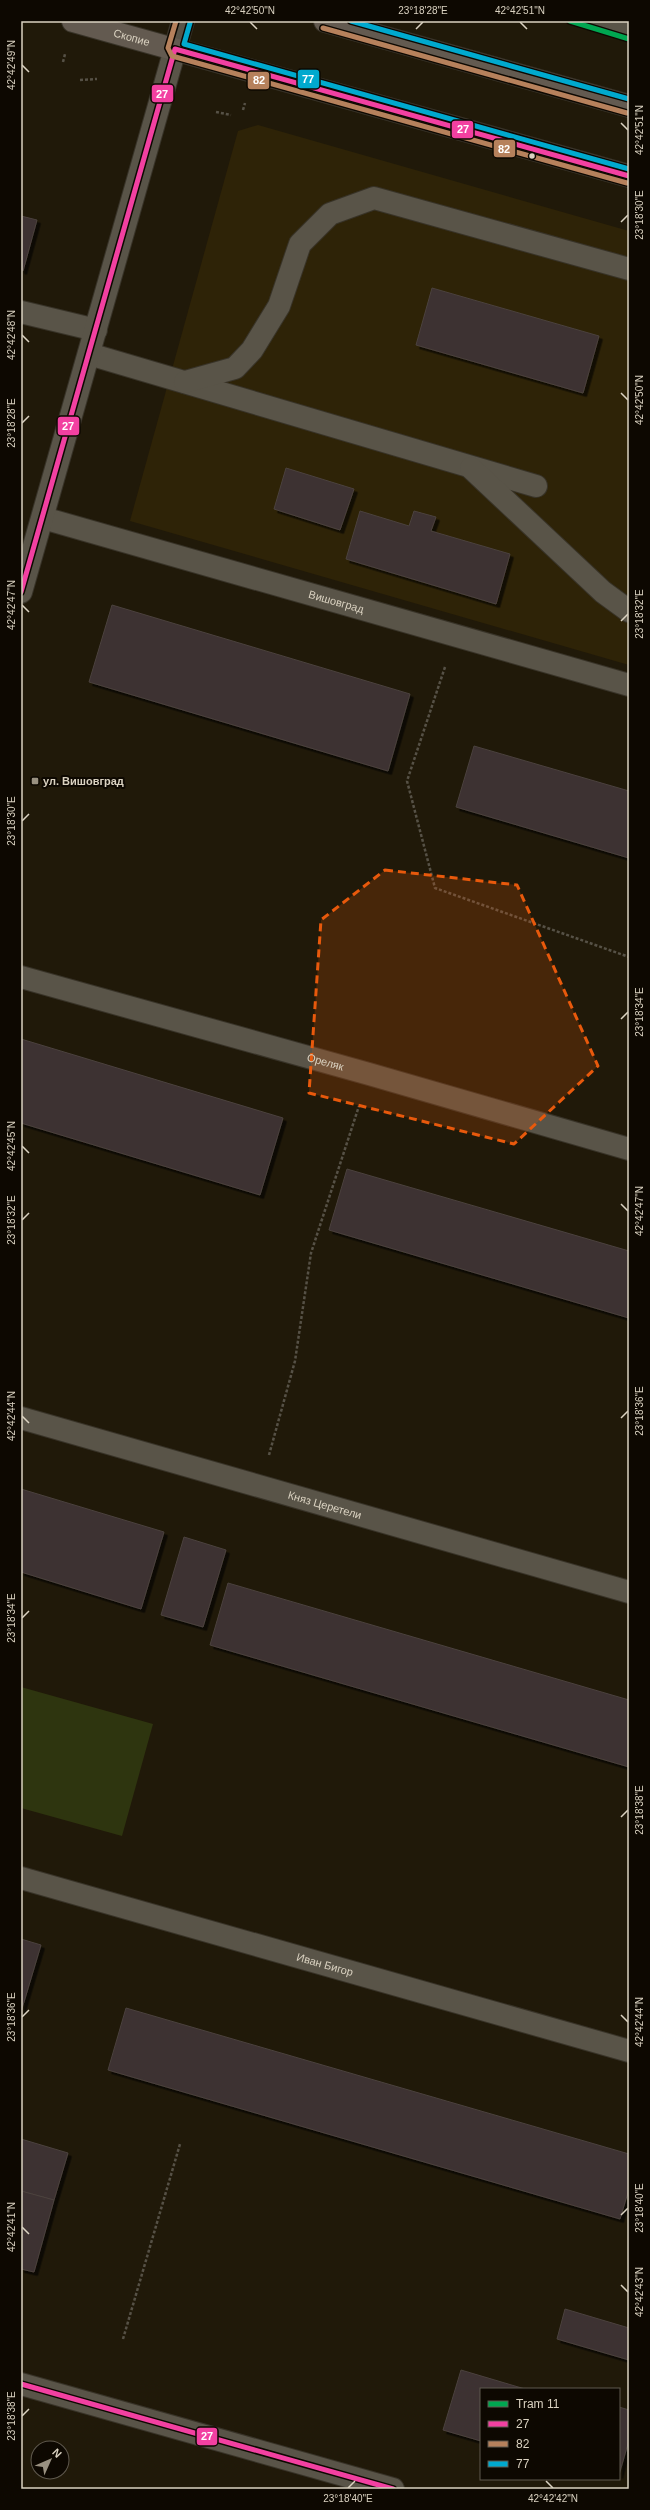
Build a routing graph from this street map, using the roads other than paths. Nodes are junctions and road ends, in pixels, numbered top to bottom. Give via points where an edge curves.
1 (73, 21) edge
2 (183, 21) edge
3 (325, 21) edge
4 (600, 21) edge
5 (629, 29) edge
6 (176, 49) junction
7 (629, 106) edge
8 (629, 176) edge
9 (629, 269) edge
10 (21, 312) edge
11 (96, 330) junction
12 (89, 354) junction
13 (186, 382) junction
14 (468, 466) junction
15 (536, 486) dead end
16 (43, 518) junction
17 (21, 592) edge
18 (629, 611) edge
19 (629, 685) edge
20 (21, 977) edge
21 (629, 1149) edge
22 (21, 1418) edge
23 (629, 1592) edge
24 (21, 1878) edge
25 (629, 2051) edge
26 (21, 2384) edge
27 (393, 2489) edge

1 - 6 main road, Скопие
2 - 6 street
3 - 7 main road
4 - 5 street
6 - 8 main road, Скопие
6 - 11 street
9 - 13 street via 374,198 330,214 300,244 279,306 252,350 235,368
10 - 11 street
11 - 12 street
12 - 13 street
12 - 16 street
13 - 14 street
14 - 15 street
14 - 18 street via 603,592
16 - 17 street
16 - 19 street, Вишовград
20 - 21 street, Ореляк
22 - 23 street, Княз Церетели
24 - 25 street, Иван Бигор
26 - 27 street

